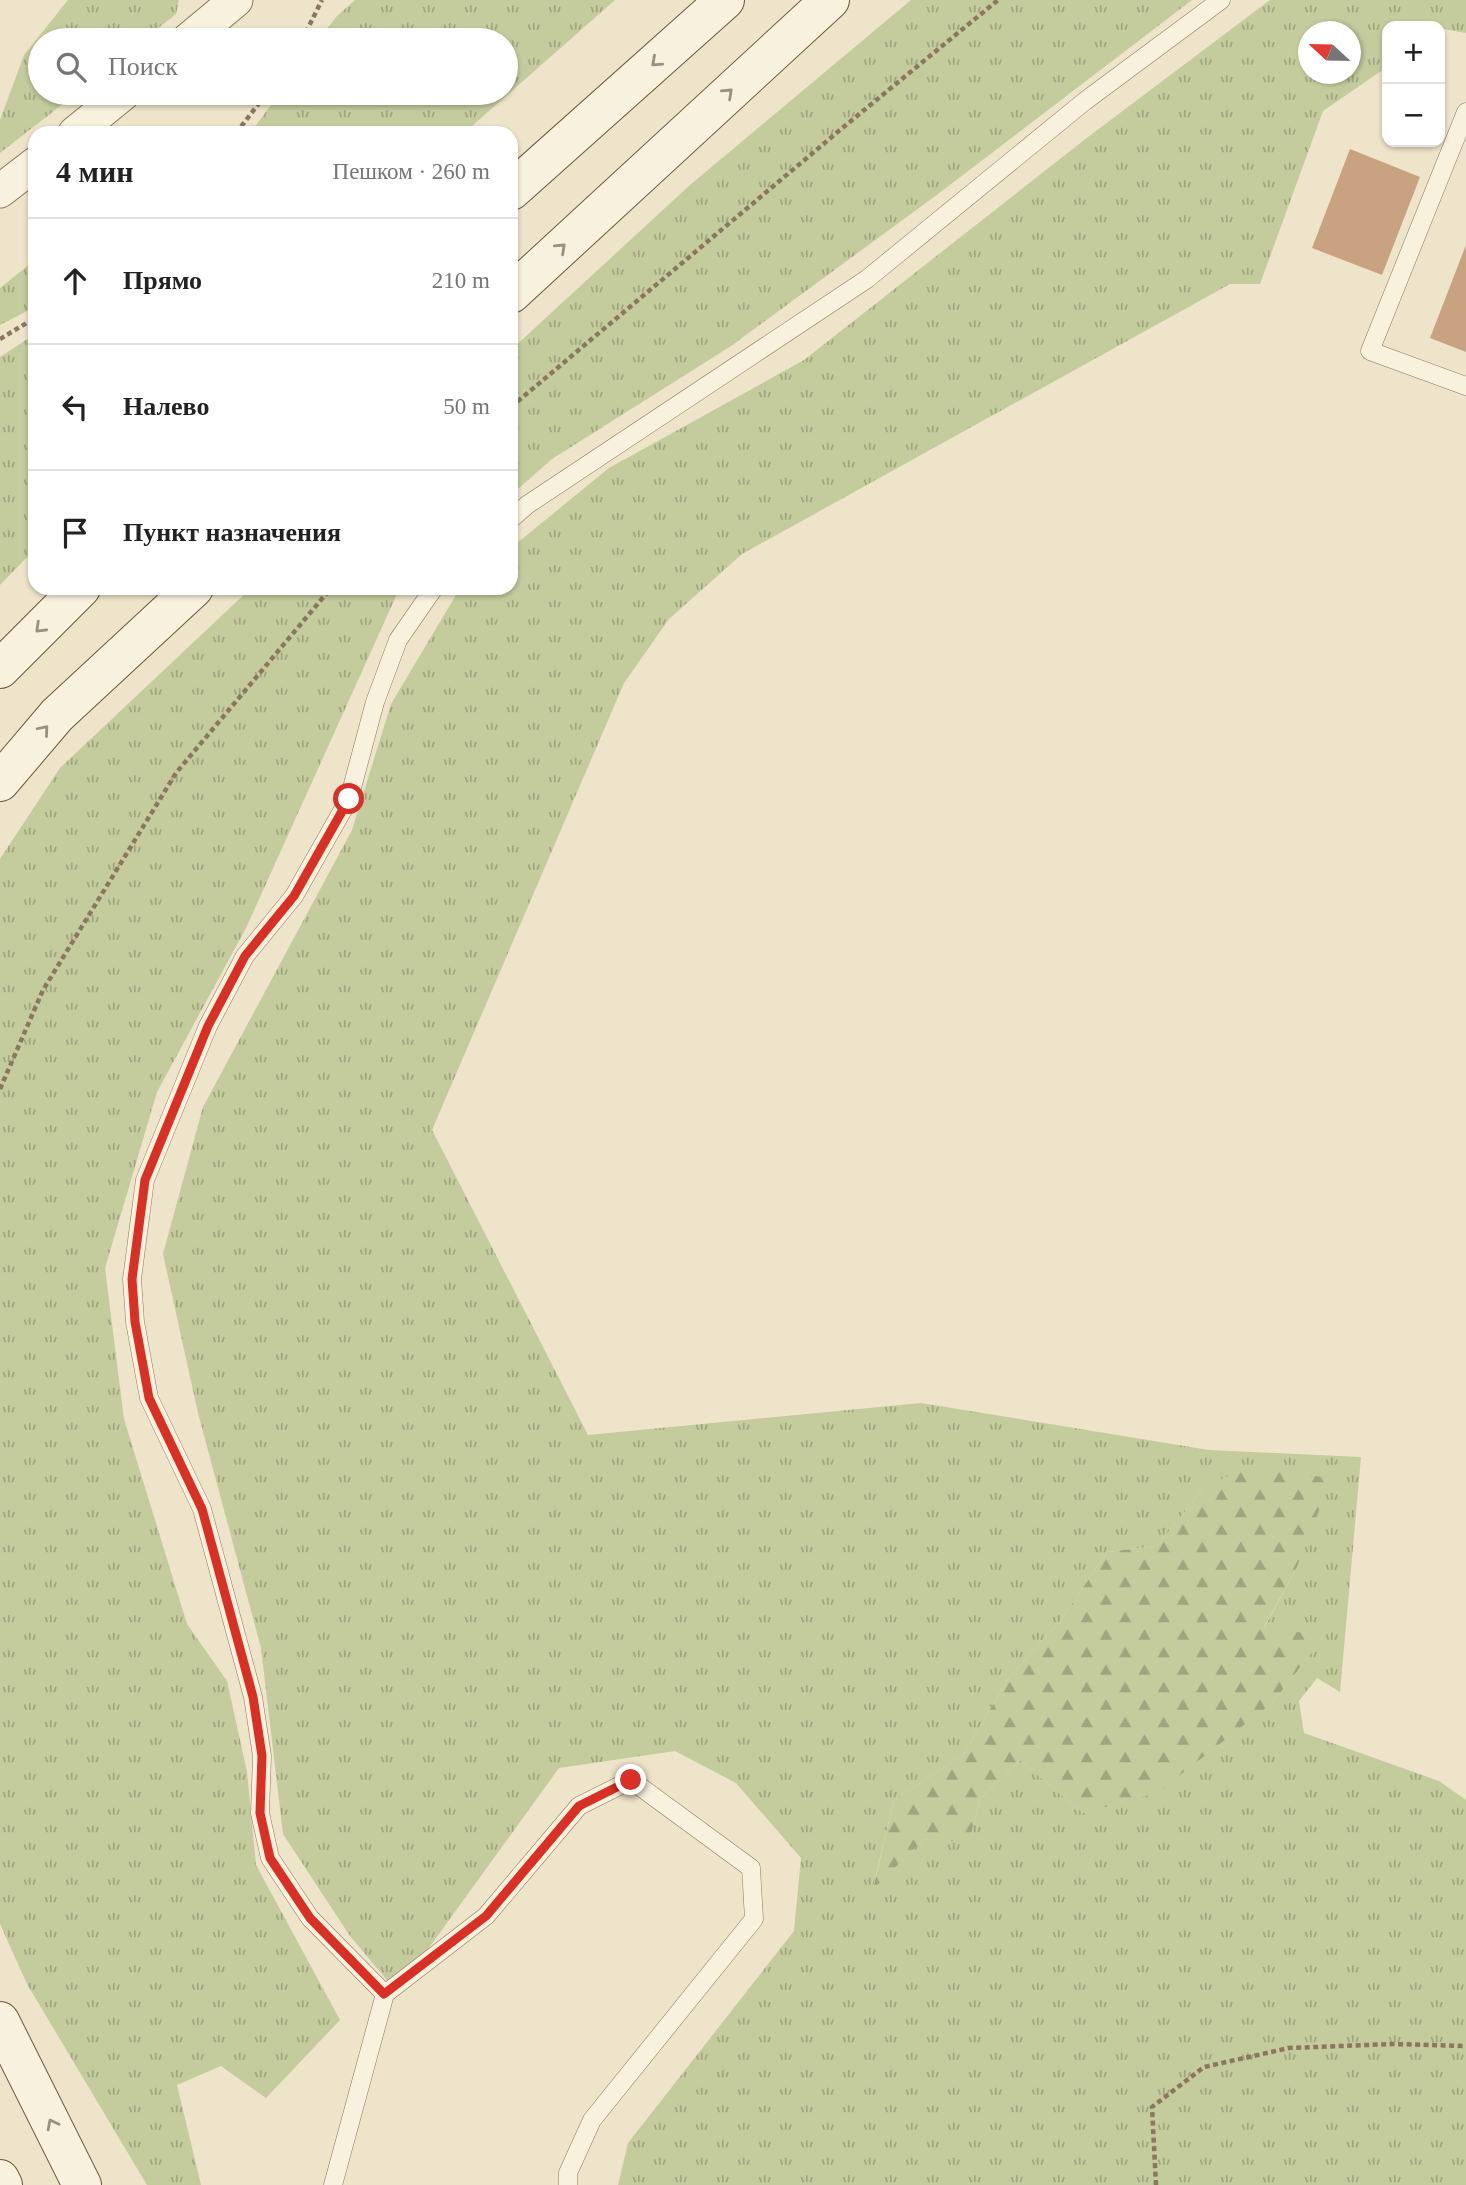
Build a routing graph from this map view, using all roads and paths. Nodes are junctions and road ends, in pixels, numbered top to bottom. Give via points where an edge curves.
1 (236, 0) edge
2 (322, 0) edge
3 (725, 0) edge
4 (830, 0) edge
5 (998, 0) edge
6 (1221, 0) edge
7 (202, 28) edge
8 (308, 28) edge
9 (109, 105) edge
10 (258, 105) edge
11 (1466, 112) edge
12 (84, 126) edge
13 (241, 126) edge
14 (28, 169) edge
15 (518, 185) edge
16 (0, 191) edge
17 (518, 288) edge
18 (28, 322) edge
19 (0, 339) edge
20 (1466, 386) edge
21 (518, 401) edge
22 (518, 513) edge
23 (74, 595) edge
24 (186, 595) edge
25 (325, 595) edge
26 (429, 595) edge
27 (0, 669) edge
28 (0, 782) edge
29 (0, 1089) edge
30 (384, 1994) junction
31 (0, 2021) edge
32 (1466, 2046) edge
33 (0, 2179) edge
34 (3, 2185) edge
35 (82, 2185) edge
36 (333, 2185) edge
37 (568, 2185) edge
38 (1157, 2185) edge

1 - 7 street
2 - 8 path
3 -> 15 main road
17 -> 4 main road
5 - 21 path
6 - 22 lane via 1085,101 867,279
9 - 12 street
10 - 13 path
11 - 20 lane via 1370,351
14 - 16 street
18 - 19 path
23 -> 27 main road
28 -> 24 main road via 57,715
25 - 29 path via 176,773 43,990
26 - 30 lane via 398,639 375,702 349,799 294,896 245,956 208,1026 145,1180 132,1279 149,1398 202,1509 253,1697 262,1756 260,1813 270,1858 310,1918
30 - 36 lane
30 - 37 lane via 486,1916 579,1806 631,1780 751,1868 754,1919 592,2120 568,2173
35 -> 31 main road
32 - 38 path via 1289,2048 1204,2067 1152,2107
33 - 34 main road

